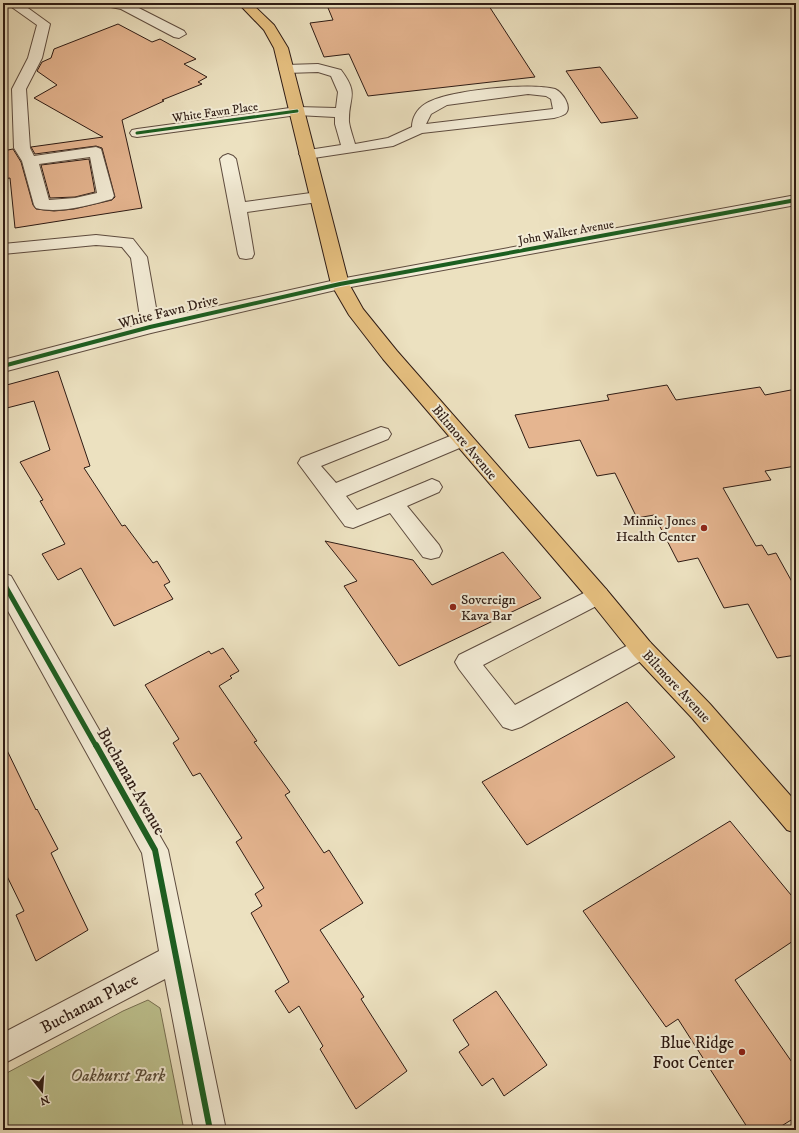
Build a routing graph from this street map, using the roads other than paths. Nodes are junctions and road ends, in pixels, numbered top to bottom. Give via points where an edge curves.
1 (12, 3) edge
2 (110, 3) edge
3 (244, 3) edge
4 (179, 34) dead end
5 (286, 69) junction
6 (297, 111) junction
7 (342, 112) junction
8 (419, 129) junction
9 (137, 133) dead end
10 (349, 149) junction
11 (307, 154) junction
12 (228, 159) dead end
13 (30, 161) junction
14 (318, 197) junction
15 (796, 200) edge
16 (238, 208) junction
17 (3, 249) edge
18 (246, 254) dead end
19 (340, 284) junction
20 (150, 327) junction
21 (3, 366) edge
22 (381, 434) dead end
23 (462, 439) junction
24 (432, 487) dead end
25 (332, 493) junction
26 (394, 504) junction
27 (431, 551) dead end
28 (3, 582) edge
29 (598, 595) junction
30 (642, 649) junction
31 (796, 821) edge
32 (175, 958) junction
33 (3, 1048) edge
34 (210, 1130) edge

1 - 13 street via 44,24 34,58 19,89 22,148
2 - 4 street via 131,9
3 - 5 main road, Biltmore Avenue via 269,28 280,48
5 - 6 main road, Biltmore Avenue
5 - 7 street via 317,68 336,72 346,93 346,104
6 - 7 street, White Fawn Place
6 - 9 street, White Fawn Place
6 - 11 main road, Biltmore Avenue
7 - 10 street via 342,124
8 - 8 street via 554,114 560,111 561,106 551,92 534,89 444,100 426,110 419,122
8 - 10 street via 393,142
10 - 11 street
11 - 14 main road, Biltmore Avenue
12 - 16 street
13 - 13 street via 42,205 75,203 106,196 96,152
14 - 16 street
14 - 19 main road, Biltmore Avenue
15 - 19 street, John Walker Avenue
16 - 18 street
17 - 20 street via 96,240 127,243 139,257
19 - 20 street, White Fawn Drive
19 - 23 main road, Biltmore Avenue via 355,311
20 - 21 street, White Fawn Drive
22 - 25 street via 308,463
23 - 25 street
23 - 29 main road, Biltmore Avenue
24 - 26 street
25 - 26 street via 353,520
26 - 27 street
28 - 32 street, Buchanan Avenue via 156,850
29 - 30 main road, Biltmore Avenue
29 - 30 street via 467,662 512,719
30 - 31 main road, Biltmore Avenue
32 - 33 street, Buchanan Place
32 - 34 street, Buchanan Avenue

